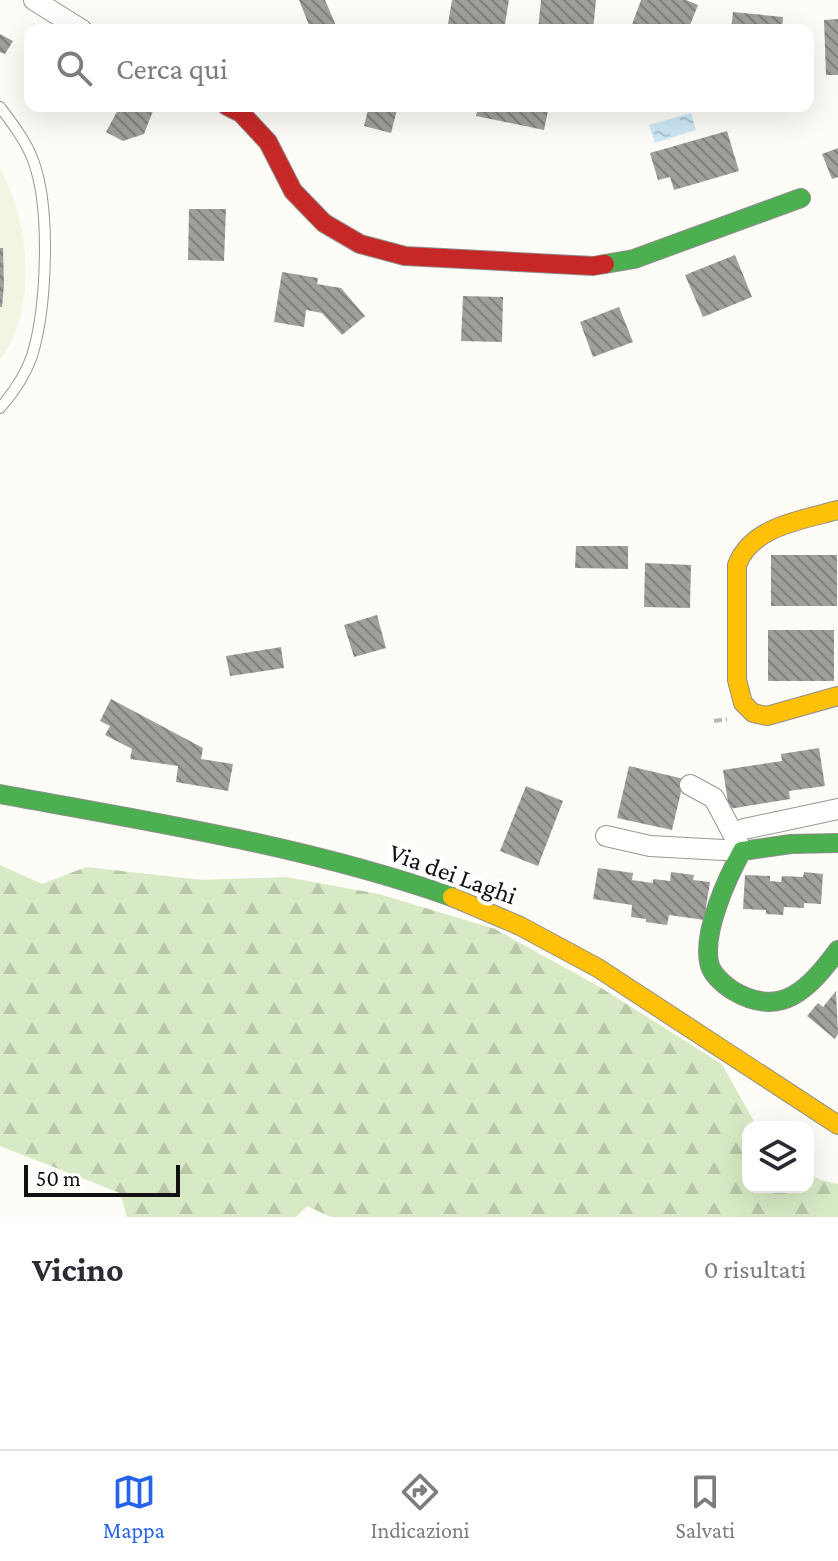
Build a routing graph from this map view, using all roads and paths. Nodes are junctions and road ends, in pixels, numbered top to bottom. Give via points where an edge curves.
1 (34, 0) edge
2 (72, 24) edge
3 (0, 107) edge
4 (239, 112) edge
5 (801, 198) dead end
6 (0, 408) edge
7 (838, 510) edge
8 (838, 696) edge
9 (690, 785) dead end
10 (0, 794) edge
11 (838, 809) edge
12 (744, 829) dead end
13 (606, 836) dead end
14 (838, 843) edge
15 (742, 851) junction
16 (838, 950) edge
17 (838, 1125) edge

1 - 2 street
3 - 6 lane via 39,179 43,287 32,355
4 - 5 street via 268,142 293,191 324,223 360,244 405,256 593,266 634,259
7 - 8 street via 769,532 741,551 737,680 743,703 762,716
9 - 15 street via 714,798
10 - 17 street, Via dei Laghi via 304,855 462,901 587,961
11 - 12 street
13 - 15 street via 650,846
14 - 15 street
15 - 16 street via 728,877 709,947 711,968 725,985 750,1001 778,1002 812,983

